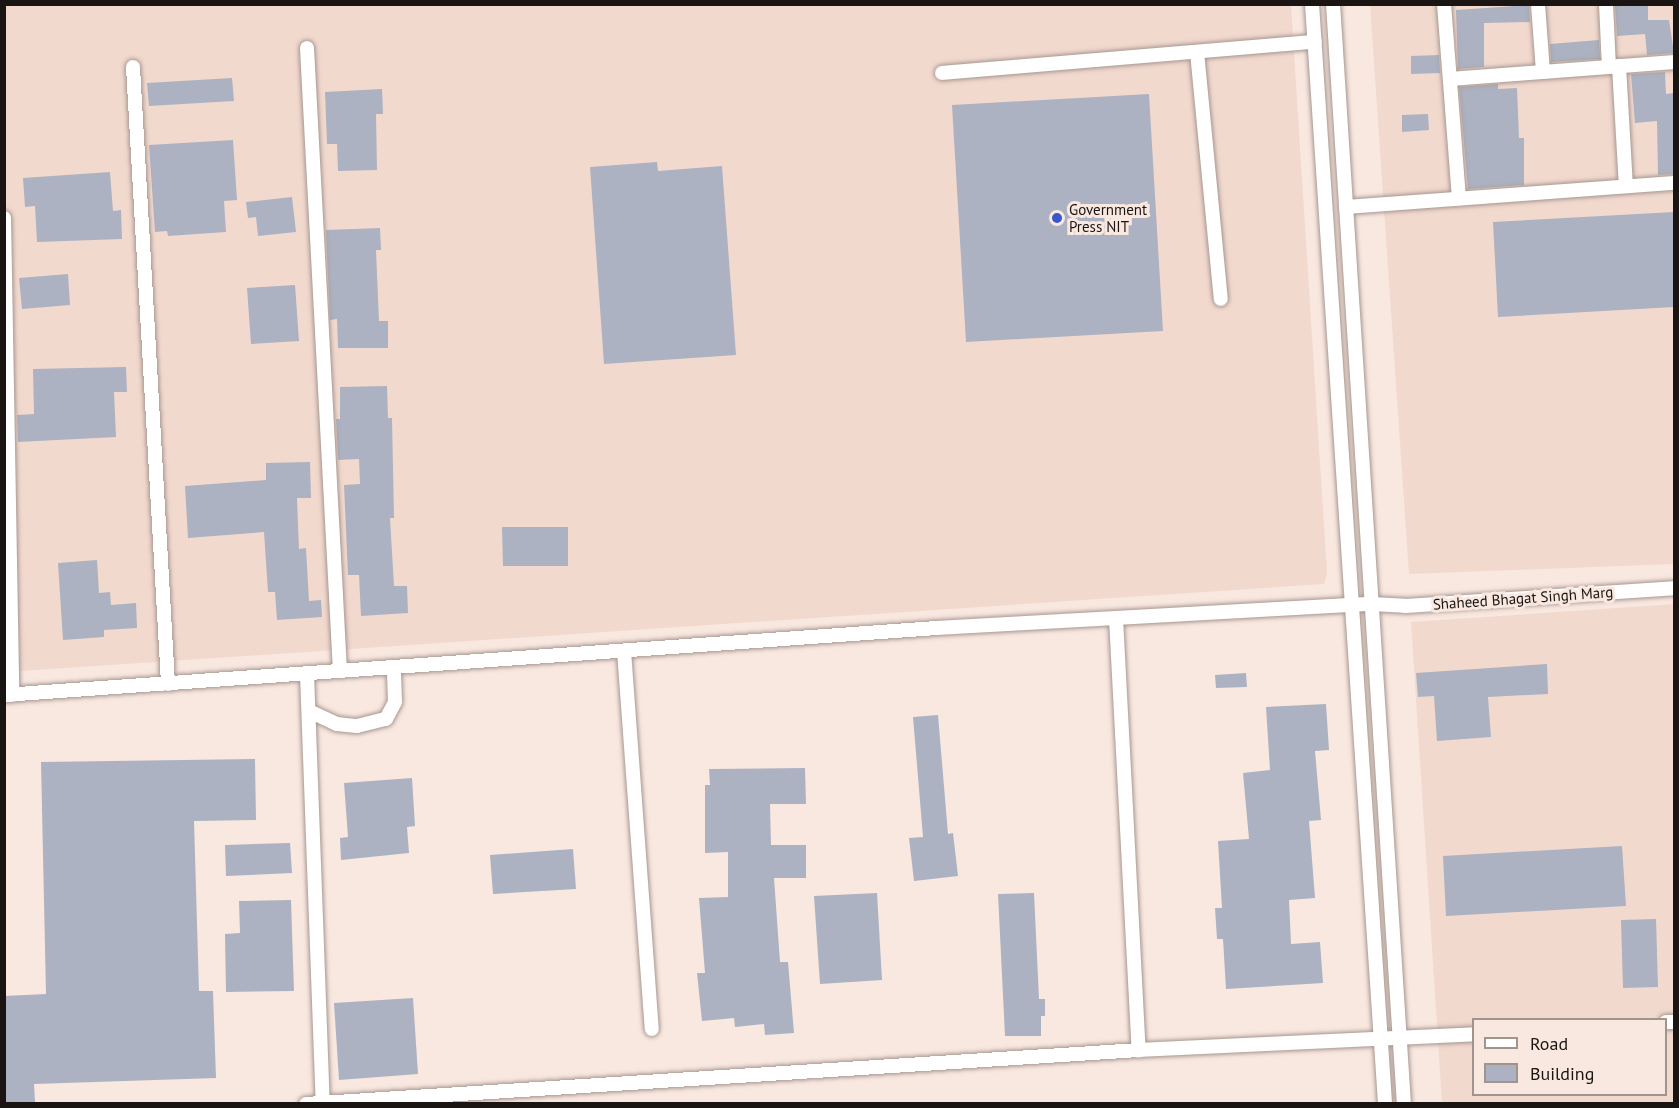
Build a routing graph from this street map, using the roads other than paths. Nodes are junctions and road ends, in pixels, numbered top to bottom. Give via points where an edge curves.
1 (1312, 4) edge
2 (1333, 4) edge
3 (1444, 4) edge
4 (1538, 4) edge
5 (1606, 4) edge
6 (1315, 42) junction
7 (307, 48) dead end
8 (1197, 52) junction
9 (1674, 62) edge
10 (133, 67) dead end
11 (1614, 67) junction
12 (1543, 72) junction
13 (942, 73) dead end
14 (1450, 80) junction
15 (1674, 183) edge
16 (1626, 186) junction
17 (1459, 198) junction
18 (1346, 207) junction
19 (4, 218) edge
20 (1221, 299) dead end
21 (1674, 588) edge
22 (1371, 604) junction
23 (1350, 606) junction
24 (1116, 618) junction
25 (624, 651) junction
26 (394, 667) junction
27 (340, 671) junction
28 (307, 674) junction
29 (168, 684) junction
30 (8, 695) edge
31 (309, 711) junction
32 (652, 1029) dead end
33 (1472, 1034) edge
34 (1399, 1039) junction
35 (1380, 1040) junction
36 (1139, 1050) junction
37 (423, 1100) edge
38 (405, 1101) edge
39 (323, 1102) edge
40 (306, 1104) edge
41 (1385, 1104) edge
42 (1404, 1104) edge

1 - 6 street
2 - 18 street
3 - 14 street
4 - 12 street
5 - 11 street
6 - 8 street
6 - 23 street
7 - 27 street
8 - 13 street
8 - 20 street
9 - 11 street
10 - 29 street
11 - 12 street
11 - 16 street
12 - 14 street
14 - 17 street
15 - 16 street
16 - 17 street
17 - 18 street
18 - 22 street
19 - 30 street
21 - 22 street, Shaheed Bhagat Singh Marg via 1405,606
22 - 23 street, Shaheed Bhagat Singh Marg
22 - 34 street
23 - 24 street, Shaheed Bhagat Singh Marg
23 - 35 street
24 - 25 street, Shaheed Bhagat Singh Marg
24 - 36 street
25 - 26 street, Shaheed Bhagat Singh Marg
25 - 32 street
26 - 27 street, Shaheed Bhagat Singh Marg
26 - 31 street via 395,702 386,718 357,726 337,724
27 - 28 street, Shaheed Bhagat Singh Marg
28 - 29 street, Shaheed Bhagat Singh Marg
28 - 31 street
29 - 30 street, Shaheed Bhagat Singh Marg
31 - 39 street
33 - 34 street
34 - 35 street
34 - 42 street
35 - 36 street
35 - 41 street
36 - 37 street
37 - 38 street
38 - 39 street
39 - 40 street

